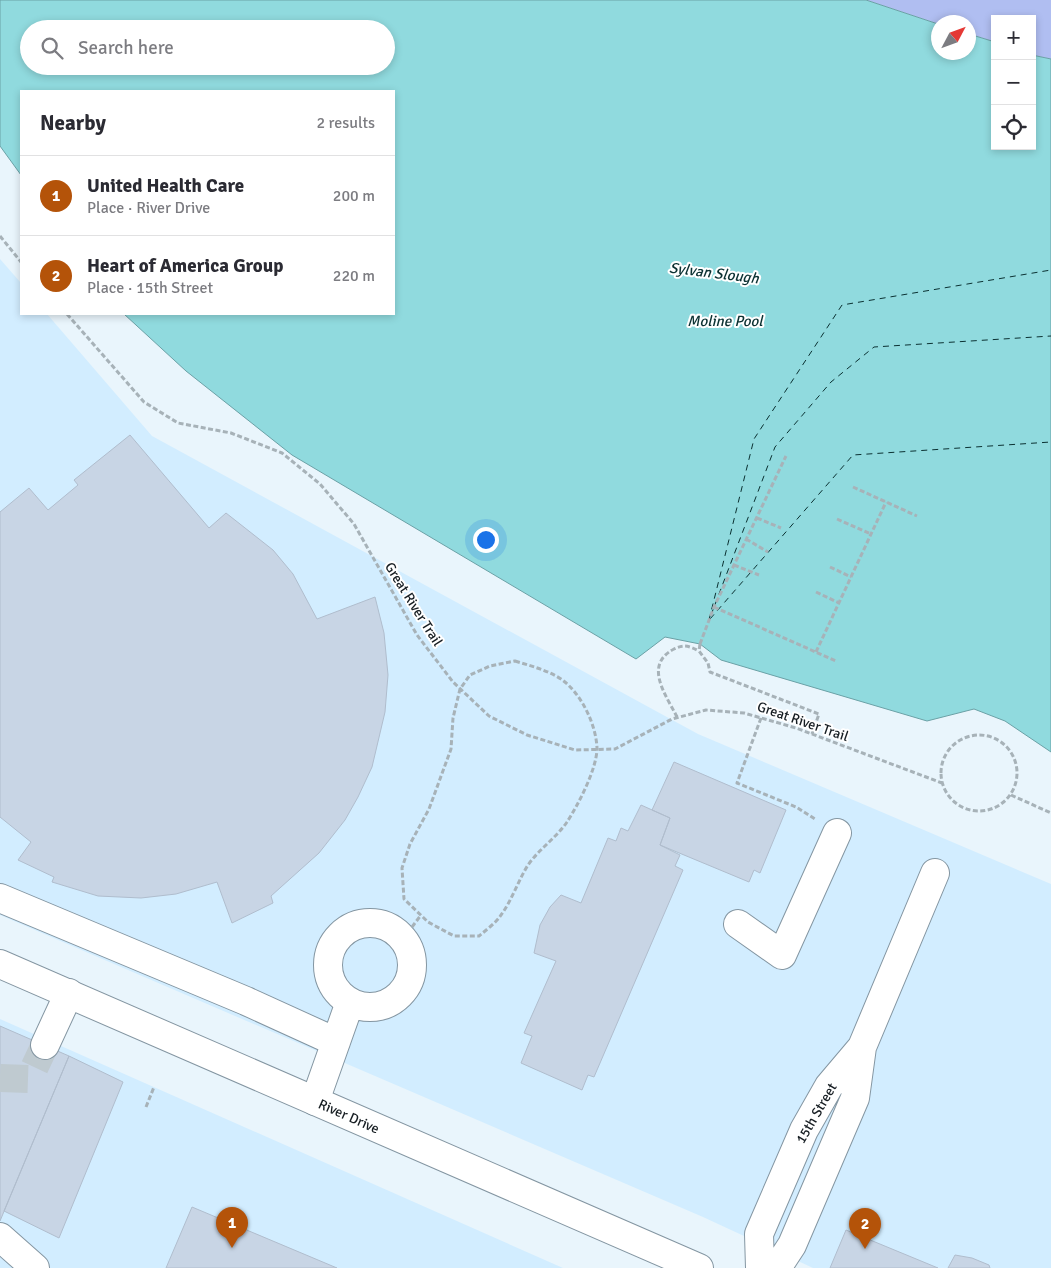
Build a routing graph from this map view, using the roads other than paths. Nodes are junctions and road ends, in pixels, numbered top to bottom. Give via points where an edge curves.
1 (837, 833) road end
2 (935, 873) dead end
3 (0, 898) edge
4 (738, 924) dead end
5 (0, 964) edge
6 (69, 993) junction
7 (350, 1002) junction
8 (336, 1042) junction
9 (45, 1045) tunnel mouth
10 (862, 1047) junction
11 (315, 1101) junction
12 (0, 1237) edge
13 (0, 1262) edge
14 (9, 1268) edge
15 (35, 1268) edge
16 (699, 1268) edge
17 (760, 1268) edge
18 (777, 1268) edge

1 - 4 main road via 782,955
2 - 10 main road
3 - 8 main road
5 - 6 main road, River Drive
6 - 9 main road
6 - 11 main road, River Drive
7 - 7 main road via 331,981 328,967 332,945 354,926 368,923 385,925 403,939 410,952 409,981 398,997 386,1004 372,1007
7 - 8 main road
8 - 11 main road
10 - 17 main road, 15th Street via 829,1086 804,1130 758,1234
10 - 18 main road, 15th Street via 855,1098 792,1245
11 - 16 main road, River Drive
12 - 15 main road
13 - 14 main road

